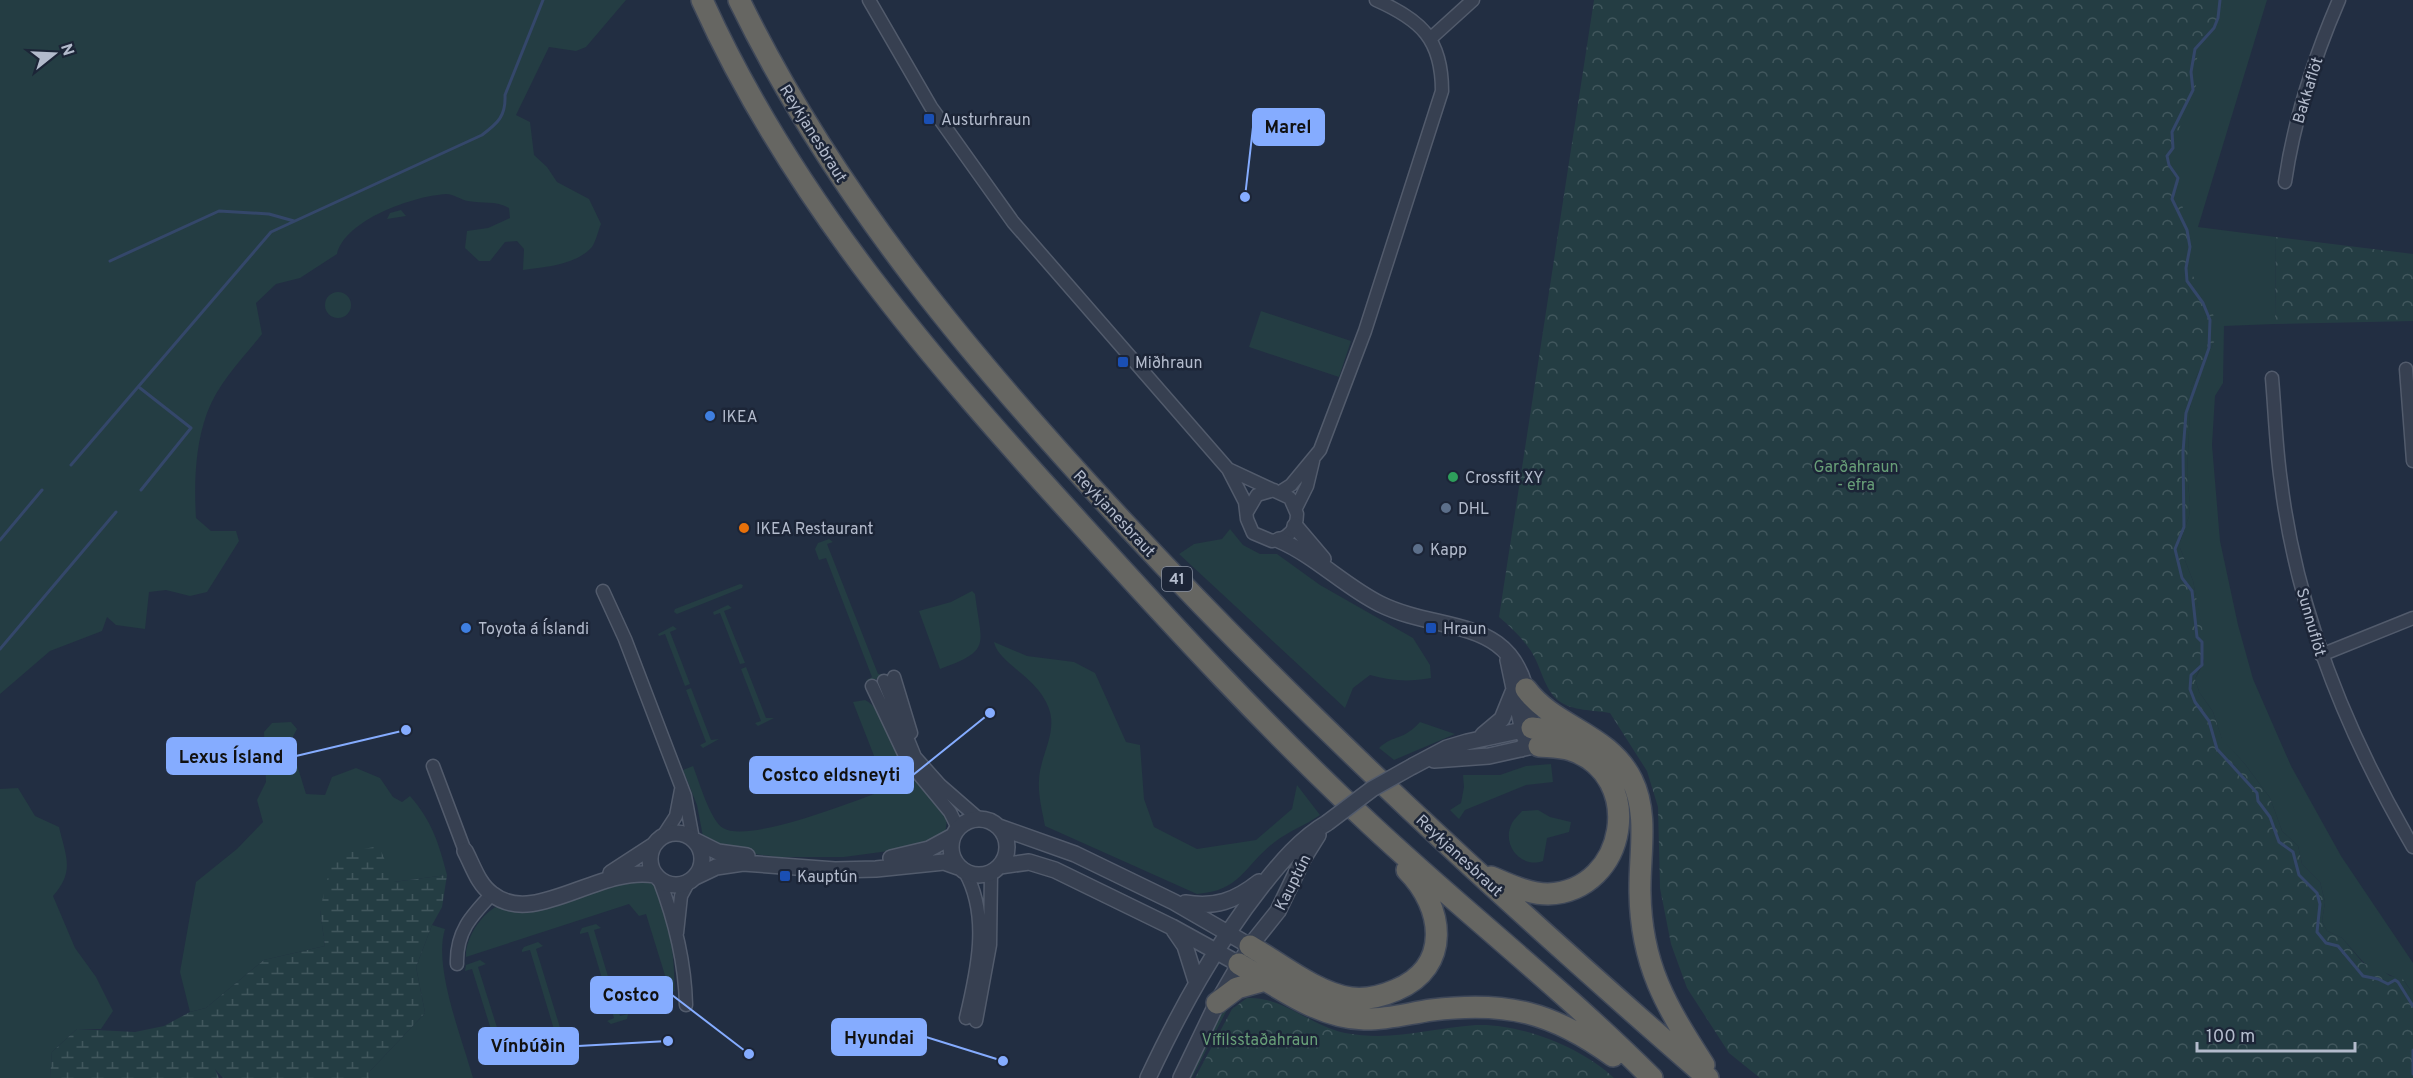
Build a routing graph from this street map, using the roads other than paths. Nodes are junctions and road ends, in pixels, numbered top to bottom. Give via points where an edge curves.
1 (702, 0) edge
2 (739, 0) edge
3 (869, 0) edge
4 (1376, 0) edge
5 (1473, 0) edge
6 (2339, 0) edge
7 (1430, 39) junction
8 (2285, 182) dead end
9 (2406, 369) dead end
10 (2272, 378) dead end
11 (1313, 460) junction
12 (2413, 460) edge
13 (1228, 469) junction
14 (1277, 491) junction
15 (1296, 508) junction
16 (1247, 512) junction
17 (1295, 526) junction
18 (1279, 540) junction
19 (1332, 571) junction
20 (603, 591) dead end
21 (2413, 618) edge
22 (2321, 655) junction
23 (889, 679) dead end
24 (872, 686) dead end
25 (1520, 689) junction
26 (1589, 735) junction
27 (1475, 739) junction
28 (1528, 739) junction
29 (1288, 743) junction
30 (1418, 764) junction
31 (433, 766) dead end
32 (681, 789) junction
33 (979, 819) junction
34 (1327, 823) junction
35 (999, 827) junction
36 (955, 832) junction
37 (658, 840) junction
38 (694, 840) junction
39 (2413, 847) edge
40 (465, 851) joint
41 (1280, 864) junction
42 (962, 869) junction
43 (996, 870) junction
44 (1478, 872) junction
45 (657, 877) junction
46 (603, 879) junction
47 (692, 880) junction
48 (492, 894) junction
49 (1174, 902) junction
50 (1172, 927) junction
51 (1227, 931) junction
52 (676, 937) junction
53 (1250, 946) junction
54 (1216, 951) junction
55 (458, 964) dead end
56 (1239, 964) junction
57 (1266, 980) junction
58 (1196, 981) junction
59 (1217, 1003) junction
60 (686, 1005) dead end
61 (1148, 1078) edge
62 (1180, 1078) edge
63 (1646, 1078) edge
64 (1652, 1078) edge
65 (1708, 1078) edge
66 (1713, 1078) edge

1 - 29 highway, Reykjanesbraut / 41 via 743,82 793,166 907,324 1012,449 1147,599
2 - 44 highway, Reykjanesbraut / 41 via 792,101 837,173 907,271 998,383 1222,627
3 - 13 street via 932,107 1013,222
4 - 7 street via 1410,17
5 - 7 street
6 - 8 street, Bakkaflöt via 2302,102
7 - 11 street via 1436,49 1442,91 1365,330
9 - 12 street
10 - 22 street, Sunnuflöt via 2288,523
11 - 14 street via 1291,485
11 - 15 street via 1307,486
13 - 14 street
13 - 16 street
14 - 15 street via 1290,498
14 - 16 street via 1257,495
15 - 17 street
16 - 18 street via 1249,526 1258,537
17 - 18 street
17 - 19 street
18 - 19 street
19 - 25 street via 1380,604 1478,631 1495,641 1521,675
20 - 32 street
21 - 22 street
22 - 39 street, Sunnuflöt via 2361,752
23 - 33 street via 911,750 939,784
24 - 36 street via 907,760 950,812
25 - 26 highway via 1550,714
25 - 27 street via 1502,719
25 - 28 street
26 - 28 highway
26 - 66 highway via 1620,761 1638,794 1642,924 1652,970 1669,1011
27 - 28 street, Kauptún
27 - 30 street, Kauptún via 1447,748
28 - 30 street, Kauptún via 1489,756
28 - 44 highway via 1582,755 1609,782 1620,819 1611,855 1590,879 1558,893 1529,891
29 - 53 highway via 1310,774 1423,888 1435,914 1435,946 1431,959 1415,980 1383,996 1358,999 1325,990
29 - 64 highway, Reykjanesbraut / 41 via 1371,825
30 - 34 street, Kauptún, bridge via 1372,789
31 - 40 street
32 - 37 street via 676,816
32 - 38 street
33 - 35 street
33 - 36 street
34 - 41 street, Kauptún via 1314,830
34 - 53 street, Kauptún via 1303,859 1278,911
35 - 43 street via 1007,851
35 - 49 street via 1075,854
36 - 38 street via 929,849 910,855 843,861 744,856 718,852
36 - 42 street via 951,852
37 - 38 street via 682,833
37 - 45 street via 650,855
37 - 46 street
38 - 47 street via 702,863
40 - 48 street
41 - 49 street via 1246,891 1220,904
41 - 51 street, Kauptún
42 - 43 street via 974,875
42 - 43 street via 975,896 979,930 971,1019 990,945
42 - 47 street via 944,862 835,870 743,863 716,867
43 - 50 street via 1029,862 1041,865 1082,881
44 - 65 highway, Reykjanesbraut / 41
45 - 46 street via 635,872
45 - 47 street via 672,885
45 - 52 street
46 - 48 street via 525,906
47 - 52 street via 681,896
48 - 55 street via 464,926 459,937
49 - 51 street
50 - 54 street
50 - 58 street via 1185,946
51 - 53 street
51 - 54 street, Kauptún
52 - 60 street via 685,977
53 - 56 street, Kauptún
54 - 56 street
54 - 58 street, Kauptún
56 - 57 highway
56 - 59 street, Kauptún
57 - 59 highway via 1237,988
57 - 63 highway via 1310,1005 1364,1019 1470,1005 1512,1008 1568,1028
58 - 61 street, Kauptún
59 - 62 street, Kauptún

